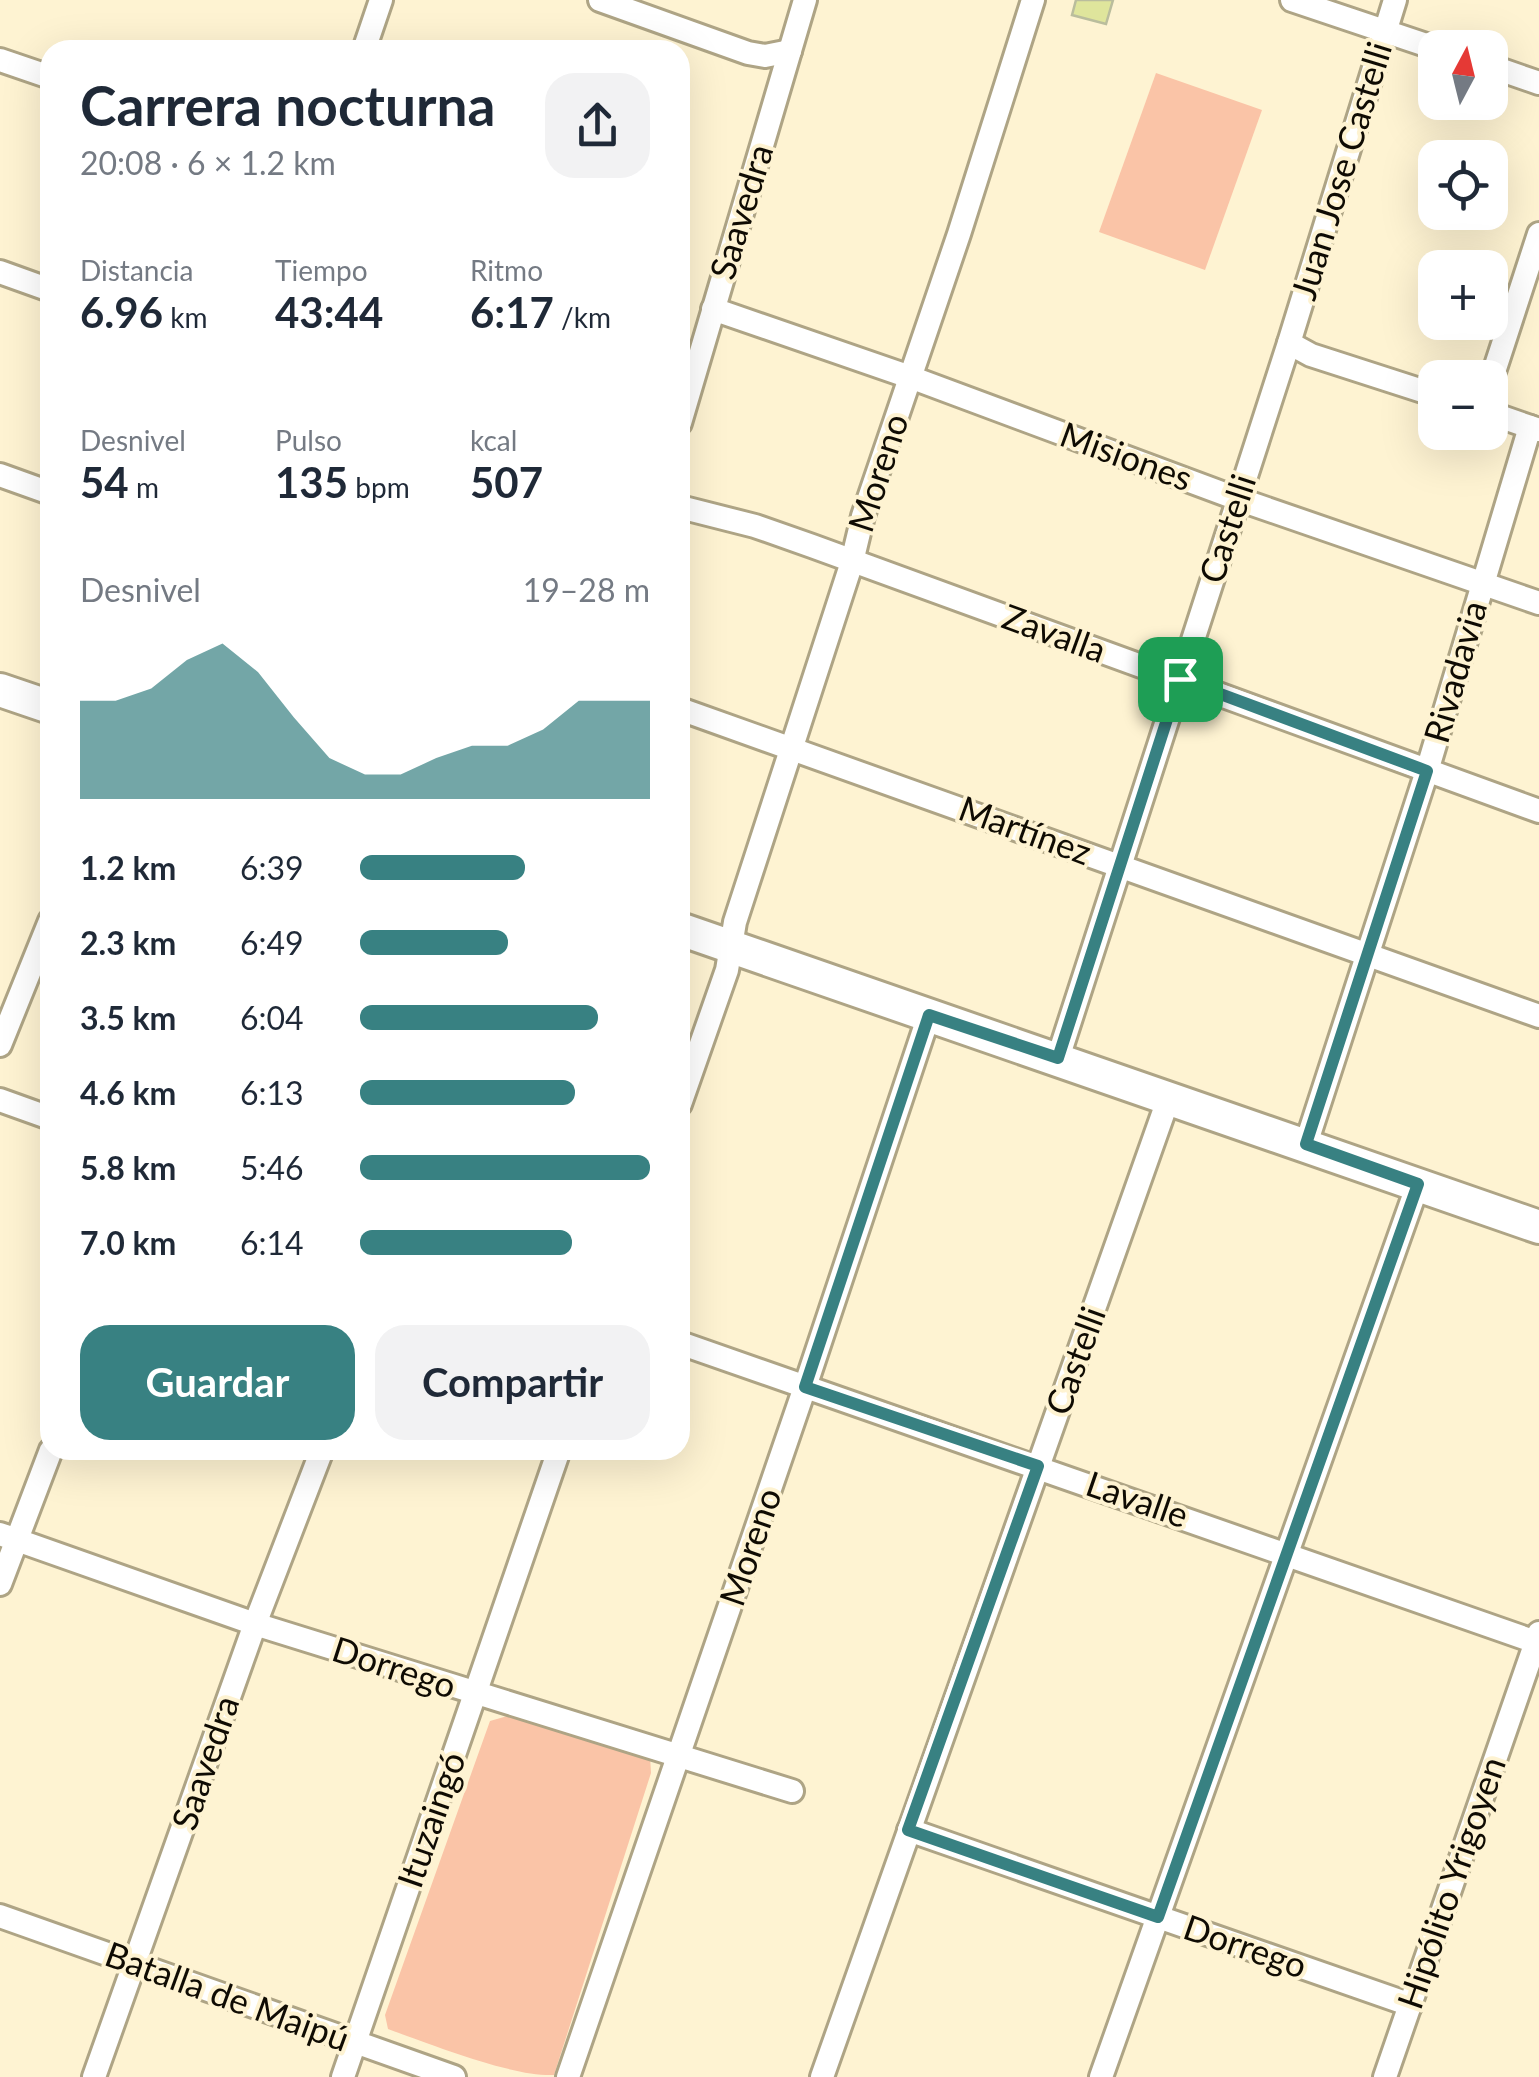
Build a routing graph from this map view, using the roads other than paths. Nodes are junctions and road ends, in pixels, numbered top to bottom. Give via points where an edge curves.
1 (381, 0) edge
2 (600, 0) edge
3 (805, 0) edge
4 (1033, 0) edge
5 (1292, 0) edge
6 (1395, 0) edge
7 (1385, 31) junction
8 (367, 40) edge
9 (1418, 42) edge
10 (790, 51) junction
11 (0, 60) edge
12 (1508, 72) edge
13 (40, 74) edge
14 (1539, 83) edge
15 (1539, 234) edge
16 (0, 272) edge
17 (40, 286) edge
18 (713, 309) junction
19 (1289, 343) junction
20 (1498, 360) edge
21 (910, 377) junction
22 (690, 388) edge
23 (1418, 389) edge
24 (1508, 420) edge
25 (1535, 429) edge
26 (0, 475) edge
27 (40, 489) edge
28 (1238, 499) junction
29 (690, 510) edge
30 (852, 562) junction
31 (1482, 583) junction
32 (1539, 603) edge
33 (1180, 679) junction
34 (0, 690) edge
35 (40, 704) edge
36 (690, 712) edge
37 (791, 746) junction
38 (1427, 771) junction
39 (1539, 811) edge
40 (1122, 866) junction
41 (690, 933) edge
42 (40, 946) edge
43 (732, 948) junction
44 (1369, 954) junction
45 (929, 1015) junction
46 (1539, 1016) edge
47 (0, 1044) edge
48 (1058, 1058) junction
49 (690, 1075) edge
50 (1169, 1097) junction
51 (0, 1100) edge
52 (40, 1114) edge
53 (1306, 1144) junction
54 (1418, 1184) junction
55 (1539, 1226) edge
56 (690, 1347) edge
57 (805, 1387) junction
58 (46, 1460) edge
59 (318, 1460) edge
60 (556, 1460) edge
61 (1038, 1466) junction
62 (8, 1536) edge
63 (1288, 1552) junction
64 (0, 1584) edge
65 (255, 1624) junction
66 (1538, 1637) edge
67 (475, 1694) junction
68 (679, 1757) junction
69 (792, 1792) dead end
70 (908, 1830) junction
71 (0, 1916) edge
72 (1158, 1917) junction
73 (135, 1964) junction
74 (1410, 2005) junction
75 (355, 2043) junction
76 (94, 2077) edge
77 (343, 2077) edge
78 (454, 2077) edge
79 (568, 2077) edge
80 (822, 2077) edge
81 (1101, 2077) edge
82 (1386, 2077) edge

1 - 8 street
2 - 10 street via 748,53
3 - 10 street, Saavedra
4 - 21 street, Moreno
5 - 7 street
6 - 7 street, Juan Jose Castelli
7 - 9 street
7 - 19 street, Juan Jose Castelli
10 - 18 street, Saavedra
11 - 13 street
12 - 14 street
15 - 20 street
16 - 17 street
18 - 21 street, Misiones
18 - 22 street, Saavedra
19 - 23 street
19 - 28 street, Castelli
21 - 28 street, Misiones
21 - 30 street, Moreno
24 - 25 street
25 - 31 street, Rivadavia
26 - 27 street
28 - 31 street, Misiones
28 - 33 street, Castelli
29 - 30 street, Zavalla
30 - 33 street, Zavalla
30 - 37 street, Moreno
31 - 32 street, Misiones
31 - 38 street, Rivadavia
33 - 38 street, Zavalla
33 - 40 street, Castelli
34 - 35 street
36 - 37 street, Martínez
37 - 40 street, Martínez
37 - 43 street, Moreno
38 - 39 street, Zavalla
38 - 44 street, Rivadavia
40 - 44 street, Martínez
40 - 48 street, Castelli
41 - 43 street
42 - 47 street
43 - 45 street
43 - 49 street
44 - 46 street, Martínez
44 - 53 street, Rivadavia
45 - 48 street
45 - 57 street, Moreno
48 - 50 street
50 - 53 street
50 - 61 street, Castelli
51 - 52 street
53 - 54 street
54 - 55 street
54 - 63 street
56 - 57 street, Lavalle
57 - 61 street, Lavalle
57 - 68 street, Moreno
58 - 62 street
59 - 65 street, Saavedra
60 - 67 street, Ituzaingó
61 - 63 street, Lavalle
61 - 70 street, Castelli
62 - 64 street
62 - 65 street, Dorrego
63 - 66 street, Lavalle
63 - 72 street
65 - 67 street, Dorrego
65 - 73 street, Saavedra
66 - 74 street, Hipólito Yrigoyen
67 - 68 street, Dorrego
67 - 75 street, Ituzaingó
68 - 69 street, Dorrego
68 - 79 street, Moreno
70 - 72 street, Dorrego
70 - 80 street, Castelli
71 - 73 street, Batalla de Maipú
72 - 74 street, Dorrego
72 - 81 street
73 - 75 street, Batalla de Maipú
73 - 76 street, Saavedra
74 - 82 street, Hipólito Yrigoyen
75 - 77 street, Ituzaingó
75 - 78 street, Batalla de Maipú

